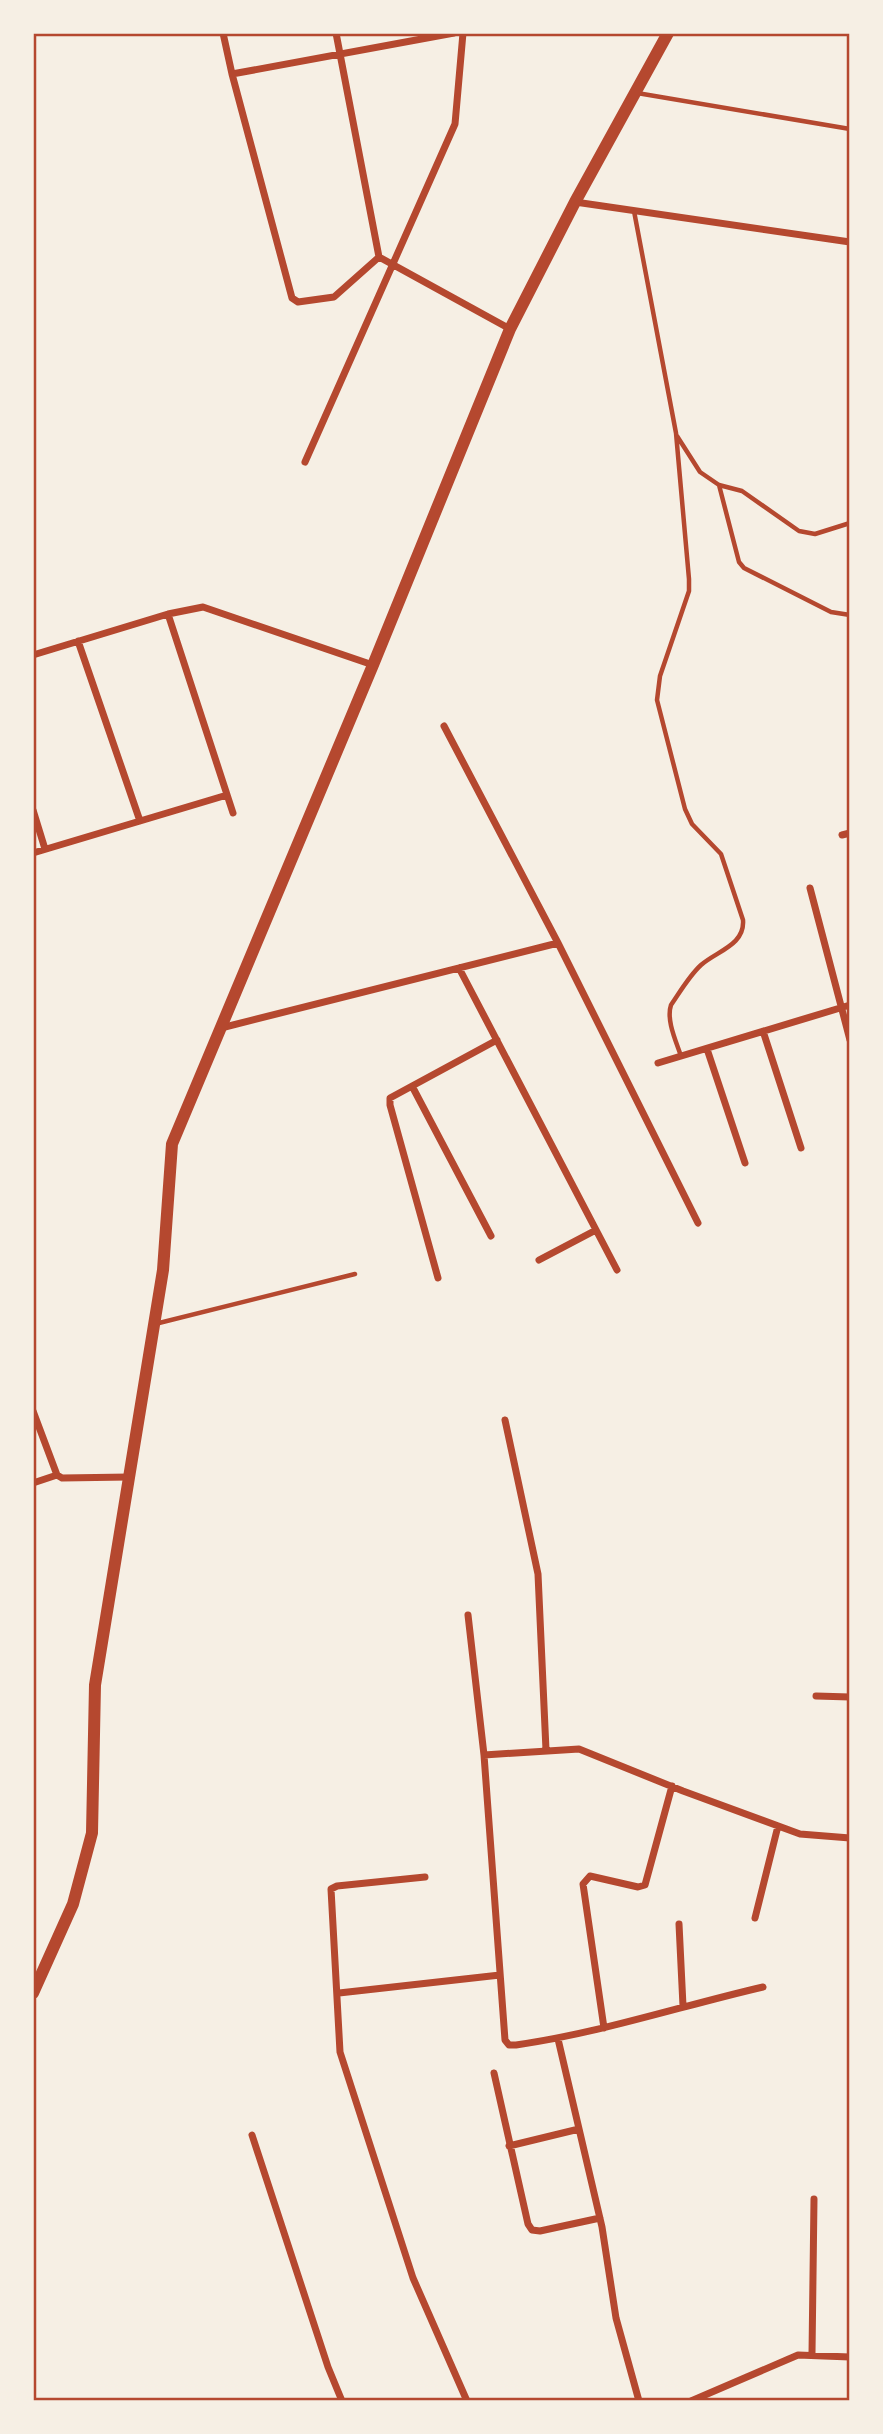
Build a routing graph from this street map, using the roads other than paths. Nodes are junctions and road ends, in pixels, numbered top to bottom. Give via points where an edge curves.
1 (223, 33) edge
2 (336, 33) edge
3 (454, 33) edge
4 (463, 33) edge
5 (668, 33) edge
6 (341, 54) junction
7 (232, 74) junction
8 (636, 93) junction
9 (850, 129) edge
10 (575, 202) junction
11 (634, 211) junction
12 (850, 242) edge
13 (379, 257) junction
14 (392, 264) junction
15 (510, 329) junction
16 (676, 433) junction
17 (305, 462) dead end
18 (719, 485) junction
19 (850, 523) edge
20 (168, 614) junction
21 (850, 615) edge
22 (78, 641) junction
23 (33, 655) edge
24 (373, 665) junction
25 (444, 726) dead end
26 (227, 795) junction
27 (33, 810) edge
28 (233, 813) dead end
29 (140, 821) junction
30 (45, 849) junction
31 (33, 853) edge
32 (810, 888) dead end
33 (558, 943) junction
34 (459, 968) junction
35 (850, 1005) edge
36 (840, 1008) junction
37 (221, 1028) junction
38 (763, 1031) junction
39 (497, 1040) junction
40 (850, 1040) edge
41 (707, 1049) junction
42 (681, 1056) junction
43 (658, 1063) dead end
44 (412, 1086) junction
45 (801, 1148) dead end
46 (745, 1163) dead end
47 (698, 1223) dead end
48 (596, 1230) junction
49 (491, 1236) dead end
50 (539, 1260) dead end
51 (617, 1270) dead end
52 (355, 1274) dead end
53 (438, 1278) dead end
54 (155, 1324) junction
55 (33, 1410) edge
56 (505, 1420) dead end
57 (57, 1475) junction
58 (129, 1477) junction
59 (33, 1483) edge
60 (468, 1615) dead end
61 (816, 1696) dead end
62 (850, 1697) edge
63 (545, 1750) junction
64 (484, 1755) junction
65 (671, 1786) junction
66 (778, 1826) junction
67 (850, 1838) edge
68 (425, 1877) dead end
69 (755, 1918) dead end
70 (678, 1924) dead end
71 (500, 1975) junction
72 (763, 1987) dead end
73 (33, 1993) edge
74 (339, 1993) junction
75 (683, 2006) junction
76 (604, 2028) junction
77 (559, 2042) junction
78 (494, 2073) dead end
79 (579, 2129) junction
80 (252, 2134) dead end
81 (509, 2146) junction
82 (814, 2199) dead end
83 (600, 2218) junction
84 (811, 2354) junction
85 (850, 2357) edge
86 (342, 2401) edge
87 (467, 2401) edge
88 (639, 2401) edge
89 (691, 2401) edge

1 - 7 street
2 - 6 street
3 - 6 street
4 - 14 street via 455,124
5 - 8 street
6 - 7 street
6 - 13 street
7 - 13 street via 292,298 298,302 334,297
8 - 9 lane
8 - 10 street
10 - 11 street
10 - 15 street
11 - 12 street
11 - 16 lane
13 - 14 street
14 - 15 street
14 - 17 street
15 - 24 street
16 - 18 lane via 697,469
16 - 42 lane via 689,591 660,676 657,700 685,809 692,824 721,854 744,931 701,966 671,1005 670,1020
18 - 19 lane via 742,491 806,534
18 - 21 lane via 744,568 831,612
20 - 22 street
20 - 24 street via 204,607
20 - 26 street
22 - 23 street
22 - 29 street
24 - 37 street
25 - 33 street
26 - 28 street
26 - 29 street
27 - 30 street
29 - 30 street
30 - 31 street
32 - 36 street
33 - 34 street
33 - 47 street
34 - 37 street
34 - 39 street
35 - 36 street
36 - 38 street
36 - 40 street
37 - 54 street via 172,1144
38 - 41 street
38 - 45 street
39 - 44 street
39 - 48 street
41 - 42 street
41 - 46 street
42 - 43 street
44 - 49 street
44 - 53 street via 390,1098 390,1105
48 - 50 street
48 - 51 street
52 - 54 lane
54 - 58 street
55 - 57 street
56 - 63 street via 538,1574
57 - 58 street
57 - 59 street
58 - 73 street via 95,1685 92,1833 73,1904
60 - 64 street
61 - 62 street
63 - 64 street
63 - 65 street via 586,1751
64 - 71 street
65 - 66 street
65 - 76 street via 645,1885 638,1888 590,1876 583,1884
66 - 67 street via 800,1834
66 - 69 street
68 - 74 street via 331,1889
70 - 75 street
71 - 74 street
71 - 77 street via 504,2034 509,2045
72 - 75 street
74 - 87 street via 340,2052 413,2278
75 - 76 street
76 - 77 street
77 - 79 street
78 - 81 street
79 - 81 street
79 - 83 street
80 - 86 street
81 - 83 street via 532,2230
82 - 84 street
83 - 88 street via 616,2318
84 - 85 street
84 - 89 street via 787,2358

